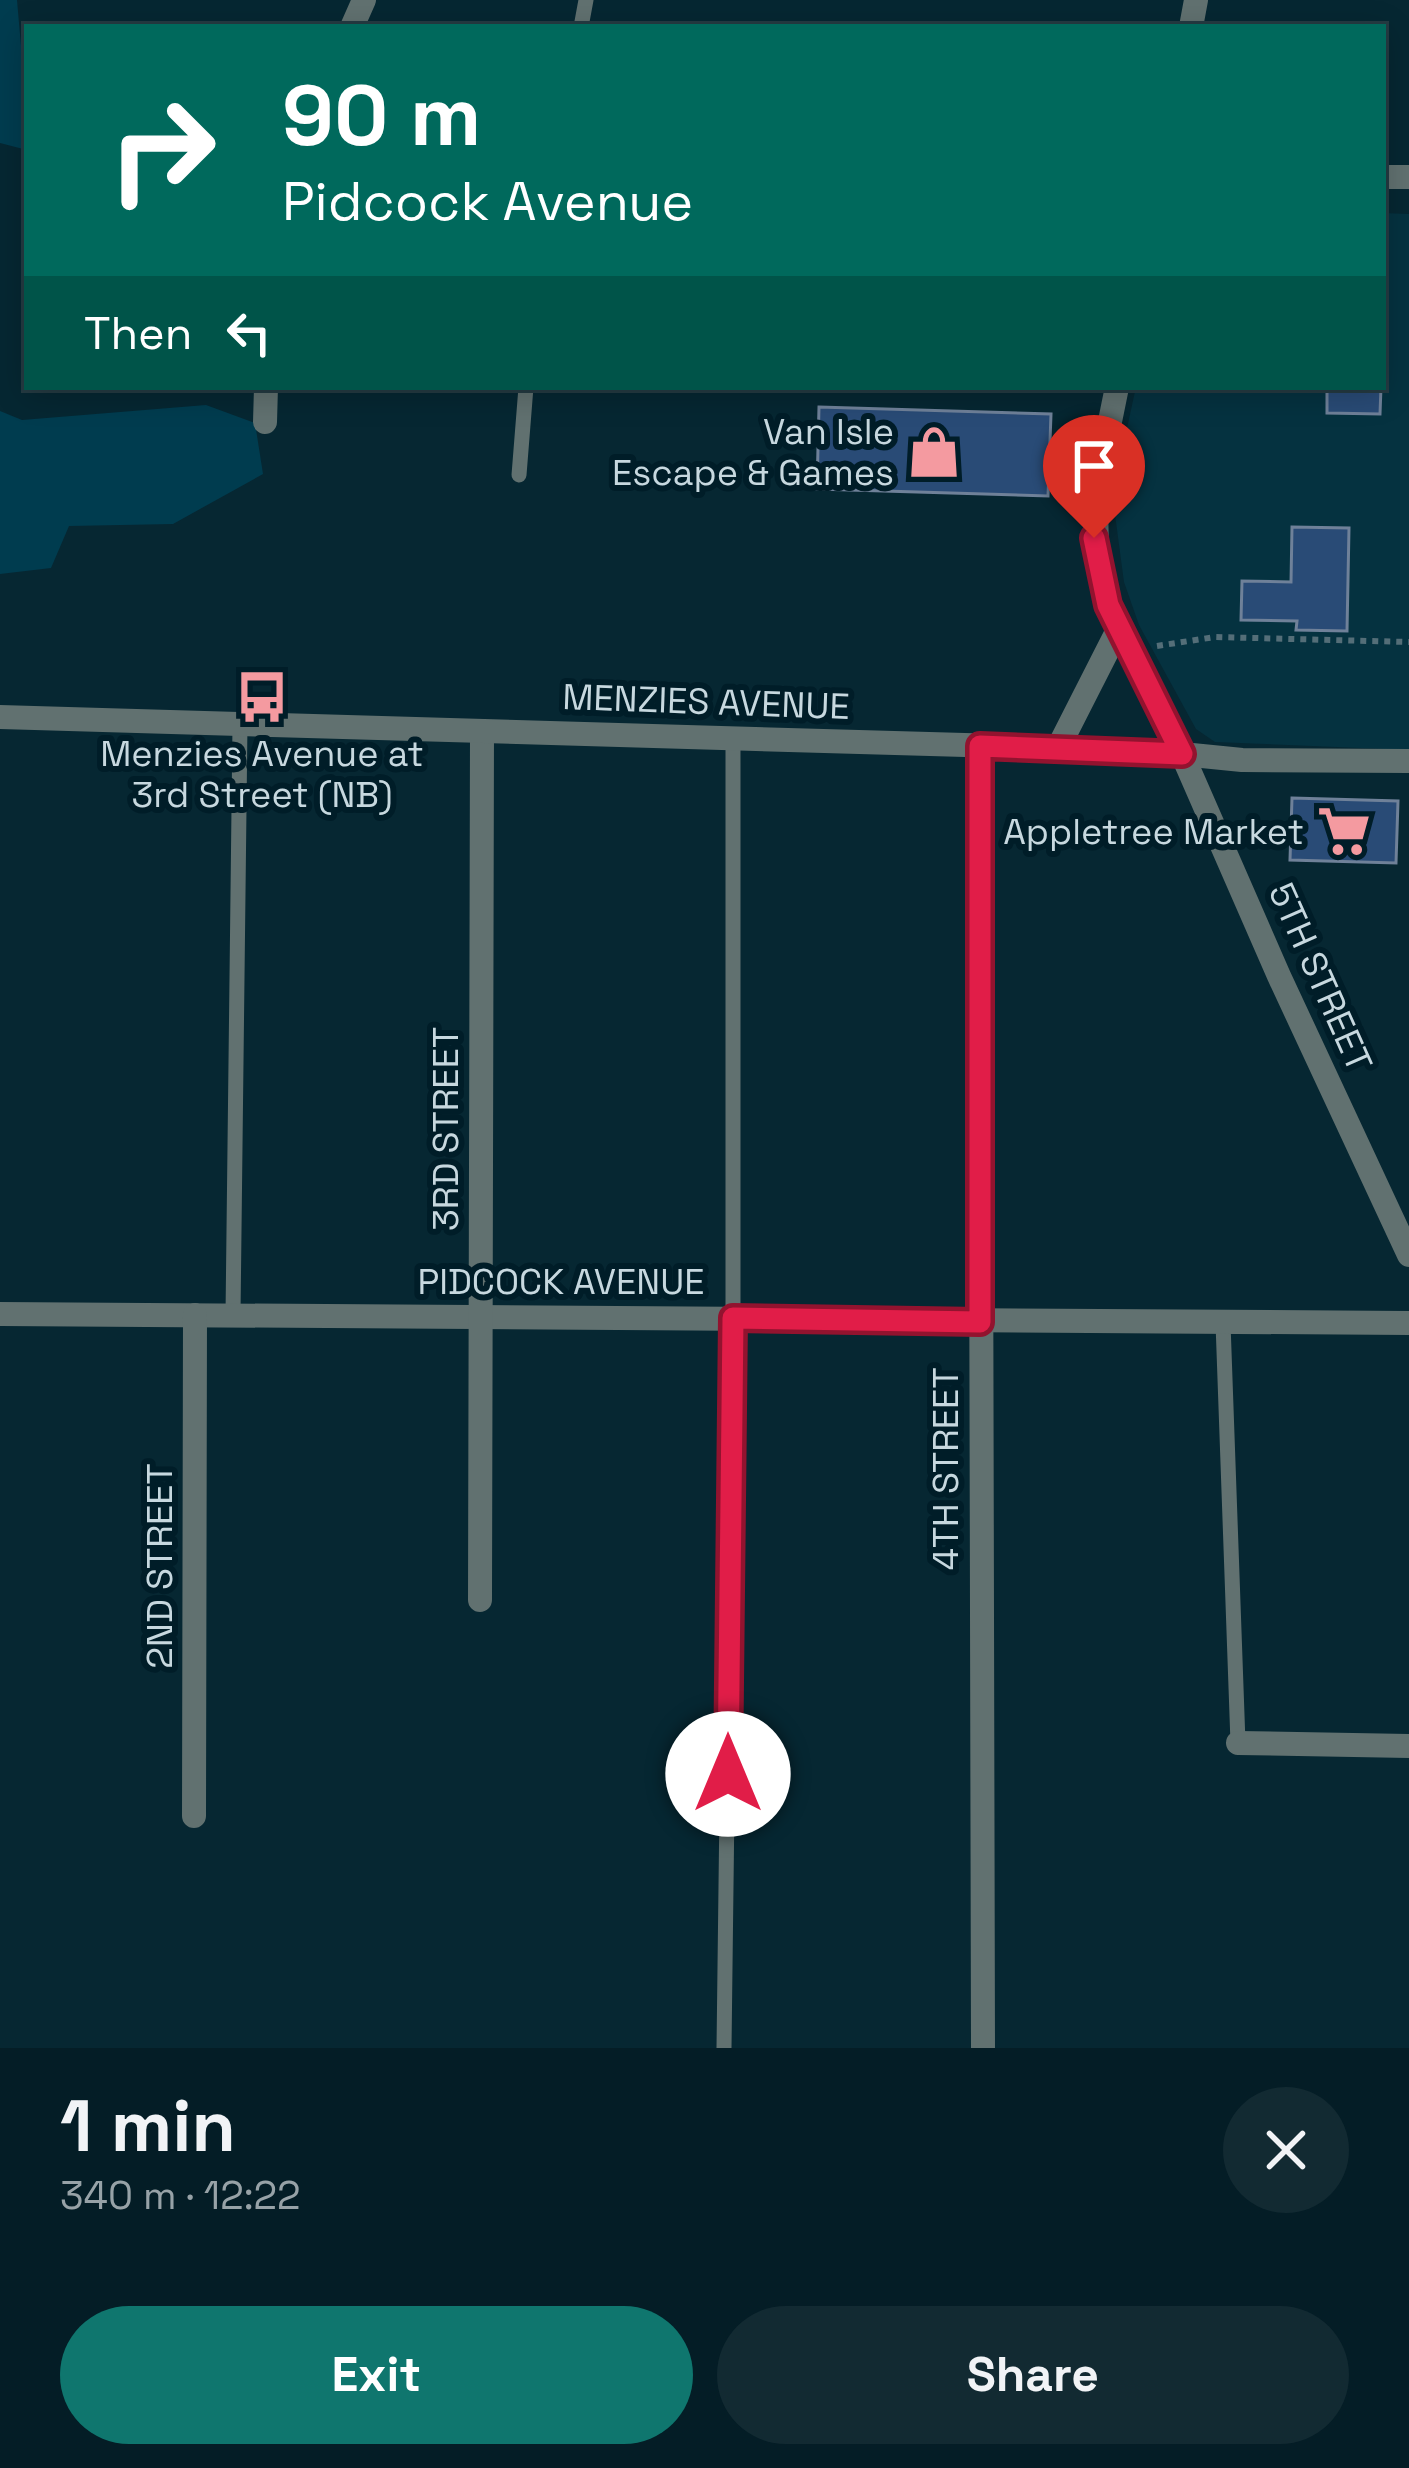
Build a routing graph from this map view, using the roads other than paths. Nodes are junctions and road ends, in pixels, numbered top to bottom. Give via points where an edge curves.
1 (266, 390) edge
2 (526, 390) edge
3 (1116, 390) edge
4 (265, 422) dead end
5 (519, 475) dead end
6 (1124, 639) junction
7 (0, 717) edge
8 (240, 724) junction
9 (482, 731) junction
10 (734, 738) junction
11 (980, 746) junction
12 (1058, 748) junction
13 (1182, 754) junction
14 (1409, 761) edge
15 (1409, 1255) edge
16 (0, 1314) edge
17 (195, 1315) junction
18 (233, 1315) junction
19 (481, 1317) junction
20 (733, 1318) junction
21 (980, 1322) junction
22 (1223, 1323) junction
23 (1409, 1323) edge
24 (480, 1600) dead end
25 (1238, 1743) joint
26 (1409, 1746) edge
27 (194, 1816) dead end
28 (724, 2048) edge
29 (983, 2048) edge

1 - 4 street
2 - 5 lane
3 - 6 street, 5TH STREET via 1094,538 1101,584
6 - 12 street
6 - 13 street, 5TH STREET
7 - 8 street, MENZIES AVENUE
8 - 9 street, MENZIES AVENUE
8 - 18 lane
9 - 10 street, MENZIES AVENUE
9 - 19 street, 3RD STREET
10 - 11 street, MENZIES AVENUE
10 - 20 lane
11 - 12 street, MENZIES AVENUE
11 - 21 street, 4TH STREET
12 - 13 street, MENZIES AVENUE
13 - 14 street, MENZIES AVENUE
13 - 15 street, 5TH STREET
16 - 17 street, PIDCOCK AVENUE
17 - 18 street, PIDCOCK AVENUE
17 - 27 street, 2ND STREET
18 - 19 street, PIDCOCK AVENUE
19 - 20 street, PIDCOCK AVENUE
19 - 24 street, 3RD STREET
20 - 21 street, PIDCOCK AVENUE
20 - 28 lane
21 - 22 street, PIDCOCK AVENUE
21 - 29 street, 4TH STREET
22 - 23 street, PIDCOCK AVENUE
22 - 25 lane
25 - 26 street

